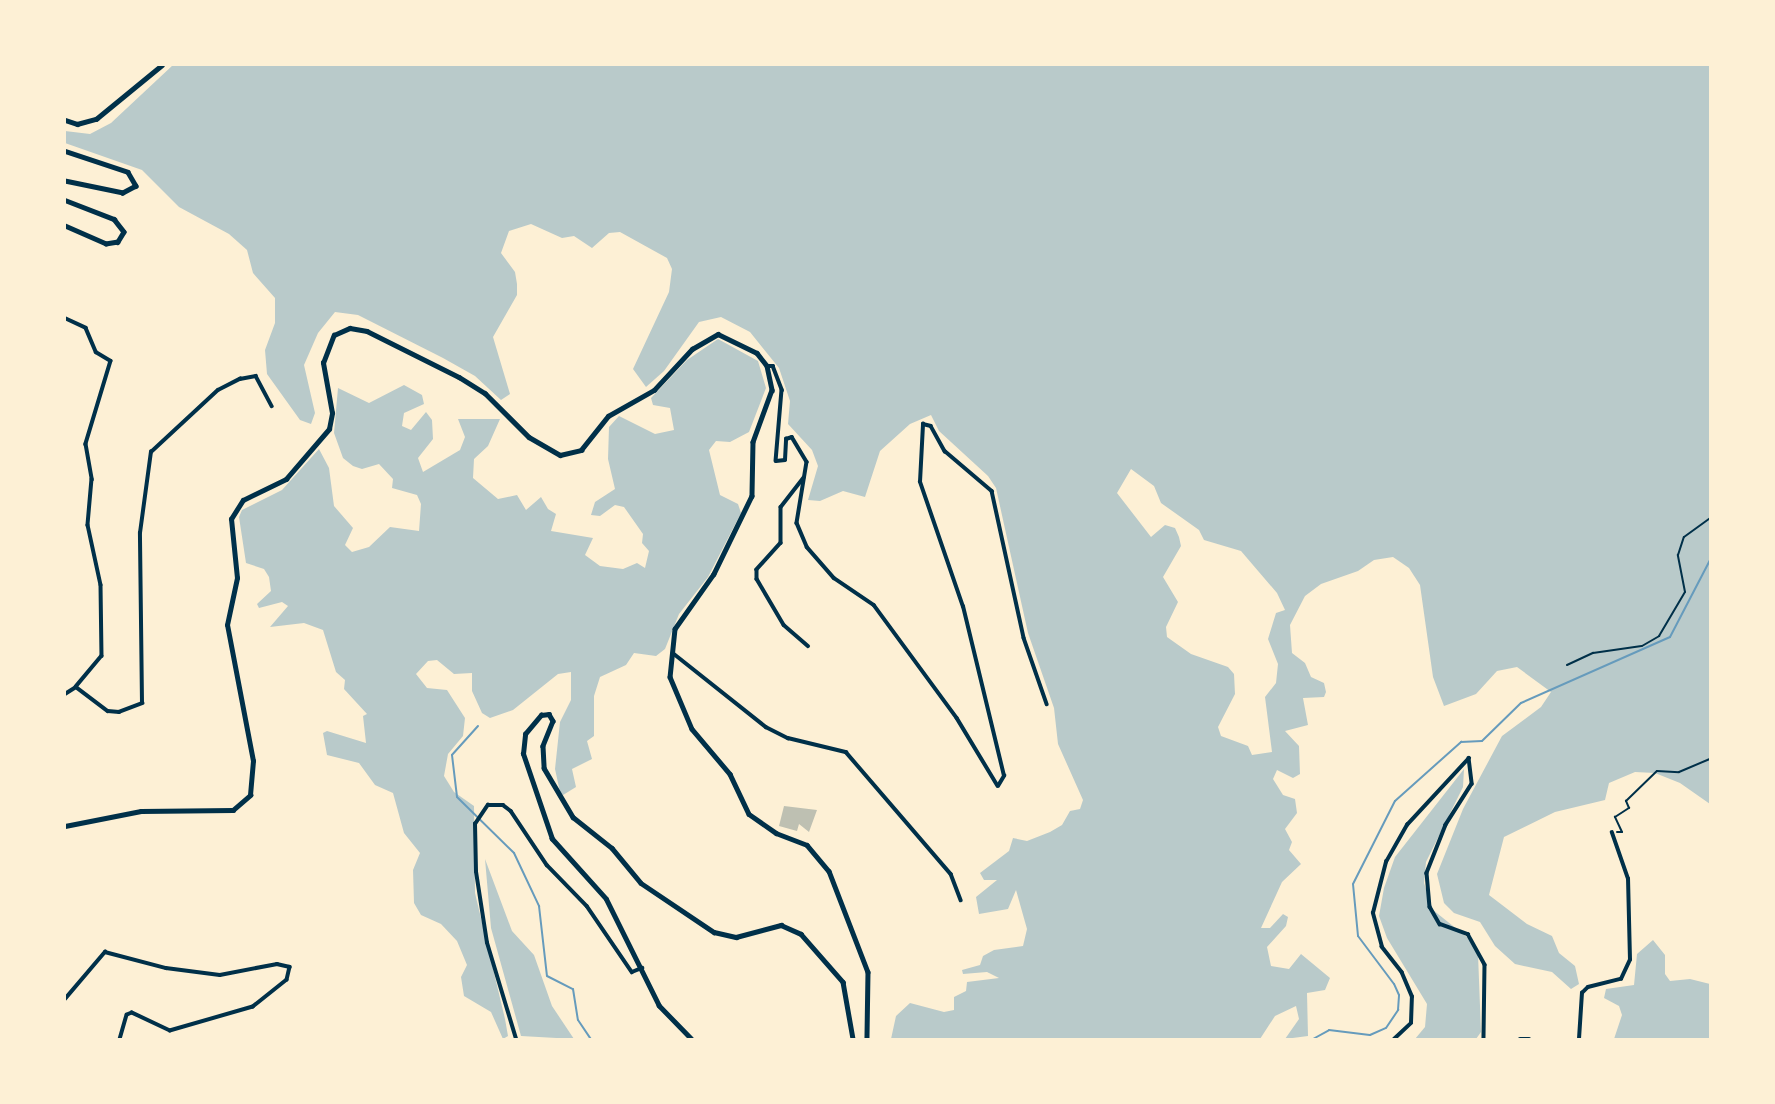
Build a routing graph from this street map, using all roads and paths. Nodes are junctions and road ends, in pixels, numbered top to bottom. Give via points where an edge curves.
1 (162, 65) edge
2 (65, 120) edge
3 (65, 151) edge
4 (65, 181) edge
5 (65, 200) edge
6 (65, 226) edge
7 (65, 318) edge
8 (767, 366) junction
9 (272, 406) dead end
10 (806, 477) junction
11 (1710, 518) edge
12 (808, 646) dead end
13 (671, 651) junction
14 (1567, 665) dead end
15 (76, 687) junction
16 (65, 694) edge
17 (1047, 704) dead end
18 (1710, 760) edge
19 (65, 826) edge
20 (1612, 833) joint
21 (961, 900) dead end
22 (642, 968) junction
23 (65, 999) edge
24 (120, 1039) edge
25 (516, 1039) edge
26 (691, 1039) edge
27 (853, 1039) edge
28 (867, 1039) edge
29 (1394, 1039) edge
30 (1485, 1039) edge
31 (1520, 1039) edge
32 (1529, 1039) edge
33 (1579, 1039) edge

1 - 2 street via 96,118 78,124
3 - 4 street via 128,172 136,186 123,193
5 - 6 street via 114,219 124,232 118,242 106,244
7 - 15 street via 86,328 96,352 111,361 86,444 92,478 88,525 102,585 102,656
8 - 10 street via 773,366 782,390 776,461 785,460 786,439 792,437 807,462
8 - 13 street via 772,390 753,442 752,496 714,574 675,629
8 - 19 street via 757,353 712,336 692,349 654,390 608,416 581,450 560,455 529,437 485,393 459,377 367,331 351,328 334,335 323,363 332,413 329,429 286,479 243,500 231,519 237,578 227,625 253,761 250,795 233,810 141,811
9 - 15 street via 256,376 240,379 218,390 151,453 140,533 142,703 135,709 108,711
10 - 12 street via 781,507 781,543 757,570 757,579 784,625
10 - 17 street via 797,523 807,547 834,578 874,605 1002,785 1004,776 963,607 920,482 920,430 923,424 931,426 945,450 992,491 1024,638
11 - 14 path via 1684,537 1678,555 1685,592 1659,636 1642,646 1593,653
13 - 21 street via 766,727 788,738 846,752 951,874
13 - 28 street via 670,677 677,699 701,743 730,774 750,814 807,845 829,871 868,972
15 - 16 street
18 - 20 path via 1679,772 1657,771 1626,800 1629,808 1615,817 1622,832
20 - 33 street via 1628,879 1630,960 1621,979 1588,987 1582,993
22 - 25 street via 632,972 587,906 547,864 511,811 496,803 480,811 474,824 476,873 487,943
22 - 26 street via 659,1006
22 - 27 street via 606,899 552,839 545,822 523,754 525,734 541,715 549,714 553,721 543,746 546,775 573,817 612,848 641,883 714,932 736,937 781,925 801,934 843,982
23 - 24 street via 105,952 166,968 220,975 277,964 290,967 287,980 253,1007 170,1031 132,1013 127,1015
29 - 30 street via 1412,1023 1412,997 1402,973 1381,947 1373,913 1386,862 1407,825 1469,758 1472,785 1446,825 1427,873 1430,907 1440,924 1468,933 1485,965
31 - 32 street

